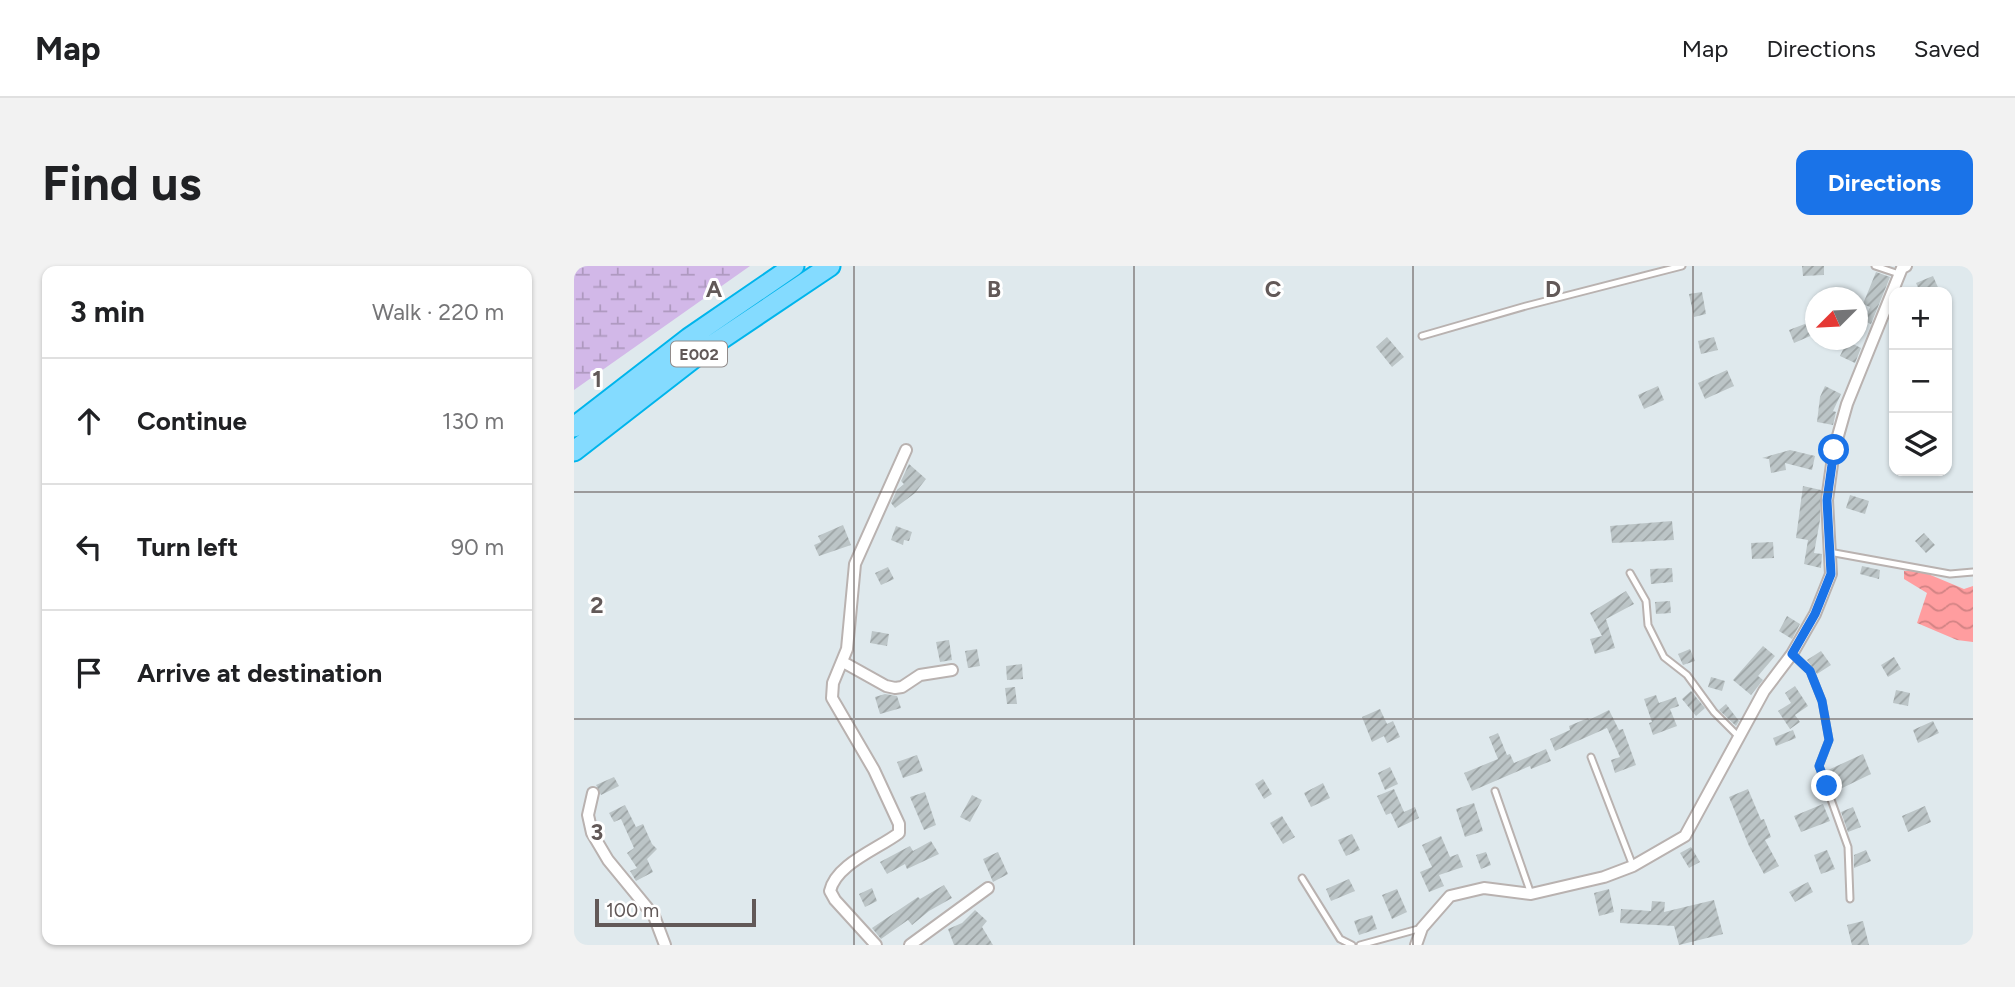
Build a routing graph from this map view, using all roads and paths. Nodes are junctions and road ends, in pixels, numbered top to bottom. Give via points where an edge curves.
1 (794, 266) edge
2 (830, 266) edge
3 (1682, 266) edge
4 (1875, 266) edge
5 (1903, 270) edge
6 (1422, 336) dead end
7 (574, 426) edge
8 (906, 450) dead end
9 (574, 452) edge
10 (1829, 552) junction
11 (1973, 572) edge
12 (1630, 573) dead end
13 (1792, 654) junction
14 (843, 662) junction
15 (952, 670) dead end
16 (1738, 737) junction
17 (1591, 757) dead end
18 (1495, 790) dead end
19 (593, 793) dead end
20 (1633, 866) junction
21 (1302, 878) dead end
22 (989, 888) dead end
23 (1531, 894) junction
24 (1850, 899) dead end
25 (1422, 928) junction
26 (666, 945) edge
27 (876, 945) edge
28 (911, 945) edge
29 (1352, 945) edge
30 (1360, 945) edge
31 (1416, 945) edge

1 - 7 highway, E002 via 689,338
2 - 9 highway, E002 via 699,354
3 - 6 lane
4 - 5 lane
5 - 10 street via 1847,404 1834,450 1827,500
8 - 14 street via 855,564
10 - 11 lane via 1950,573
10 - 13 street via 1831,574
12 - 16 lane via 1646,601 1648,625 1664,657 1687,675
13 - 16 street
13 - 24 lane via 1810,671 1822,701 1829,740 1819,766 1848,847
14 - 15 street via 895,688 920,675
14 - 27 street via 832,698 874,770 899,833 844,869 832,881 830,891
16 - 20 street via 1685,836
17 - 20 lane
18 - 23 lane
19 - 26 street via 588,815 592,833 654,916
20 - 23 street
21 - 29 lane via 1340,939
22 - 28 street
23 - 25 street via 1484,888 1450,896
25 - 30 lane
25 - 31 street

